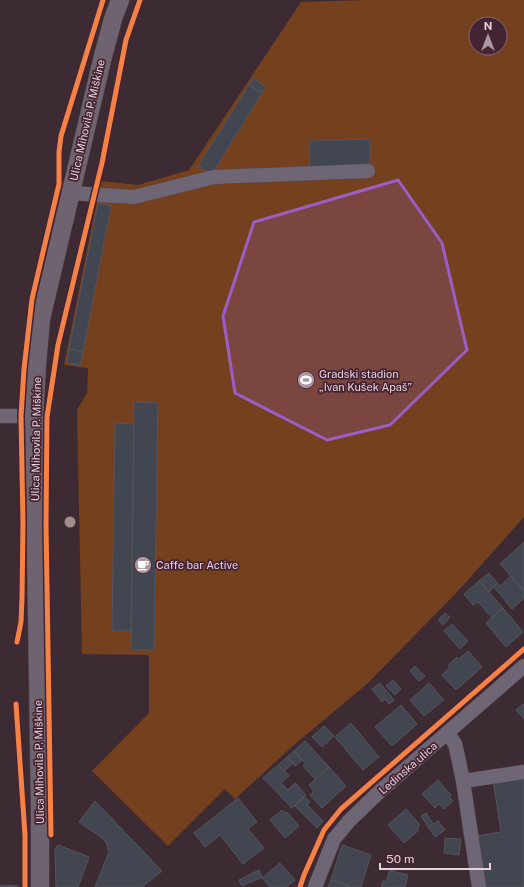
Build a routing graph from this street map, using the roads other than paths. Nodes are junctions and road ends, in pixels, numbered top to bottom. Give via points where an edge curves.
1 (120, 0) edge
2 (368, 171) dead end
3 (70, 193) junction
4 (0, 416) edge
5 (34, 416) junction
6 (524, 666) edge
7 (448, 733) junction
8 (524, 772) edge
9 (463, 781) junction
10 (40, 887) edge
11 (315, 887) edge
12 (479, 887) edge

1 - 3 main road, Ulica Mihovila P. Miškine via 102,56
2 - 3 street via 214,177 134,197
3 - 5 main road, Ulica Mihovila P. Miškine via 41,319
4 - 5 street
5 - 10 main road, Ulica Mihovila P. Miškine
6 - 7 street, Ledinska ulica
7 - 9 street via 455,744
7 - 11 street, Ledinska ulica via 349,821 334,839
8 - 9 street
9 - 12 street

